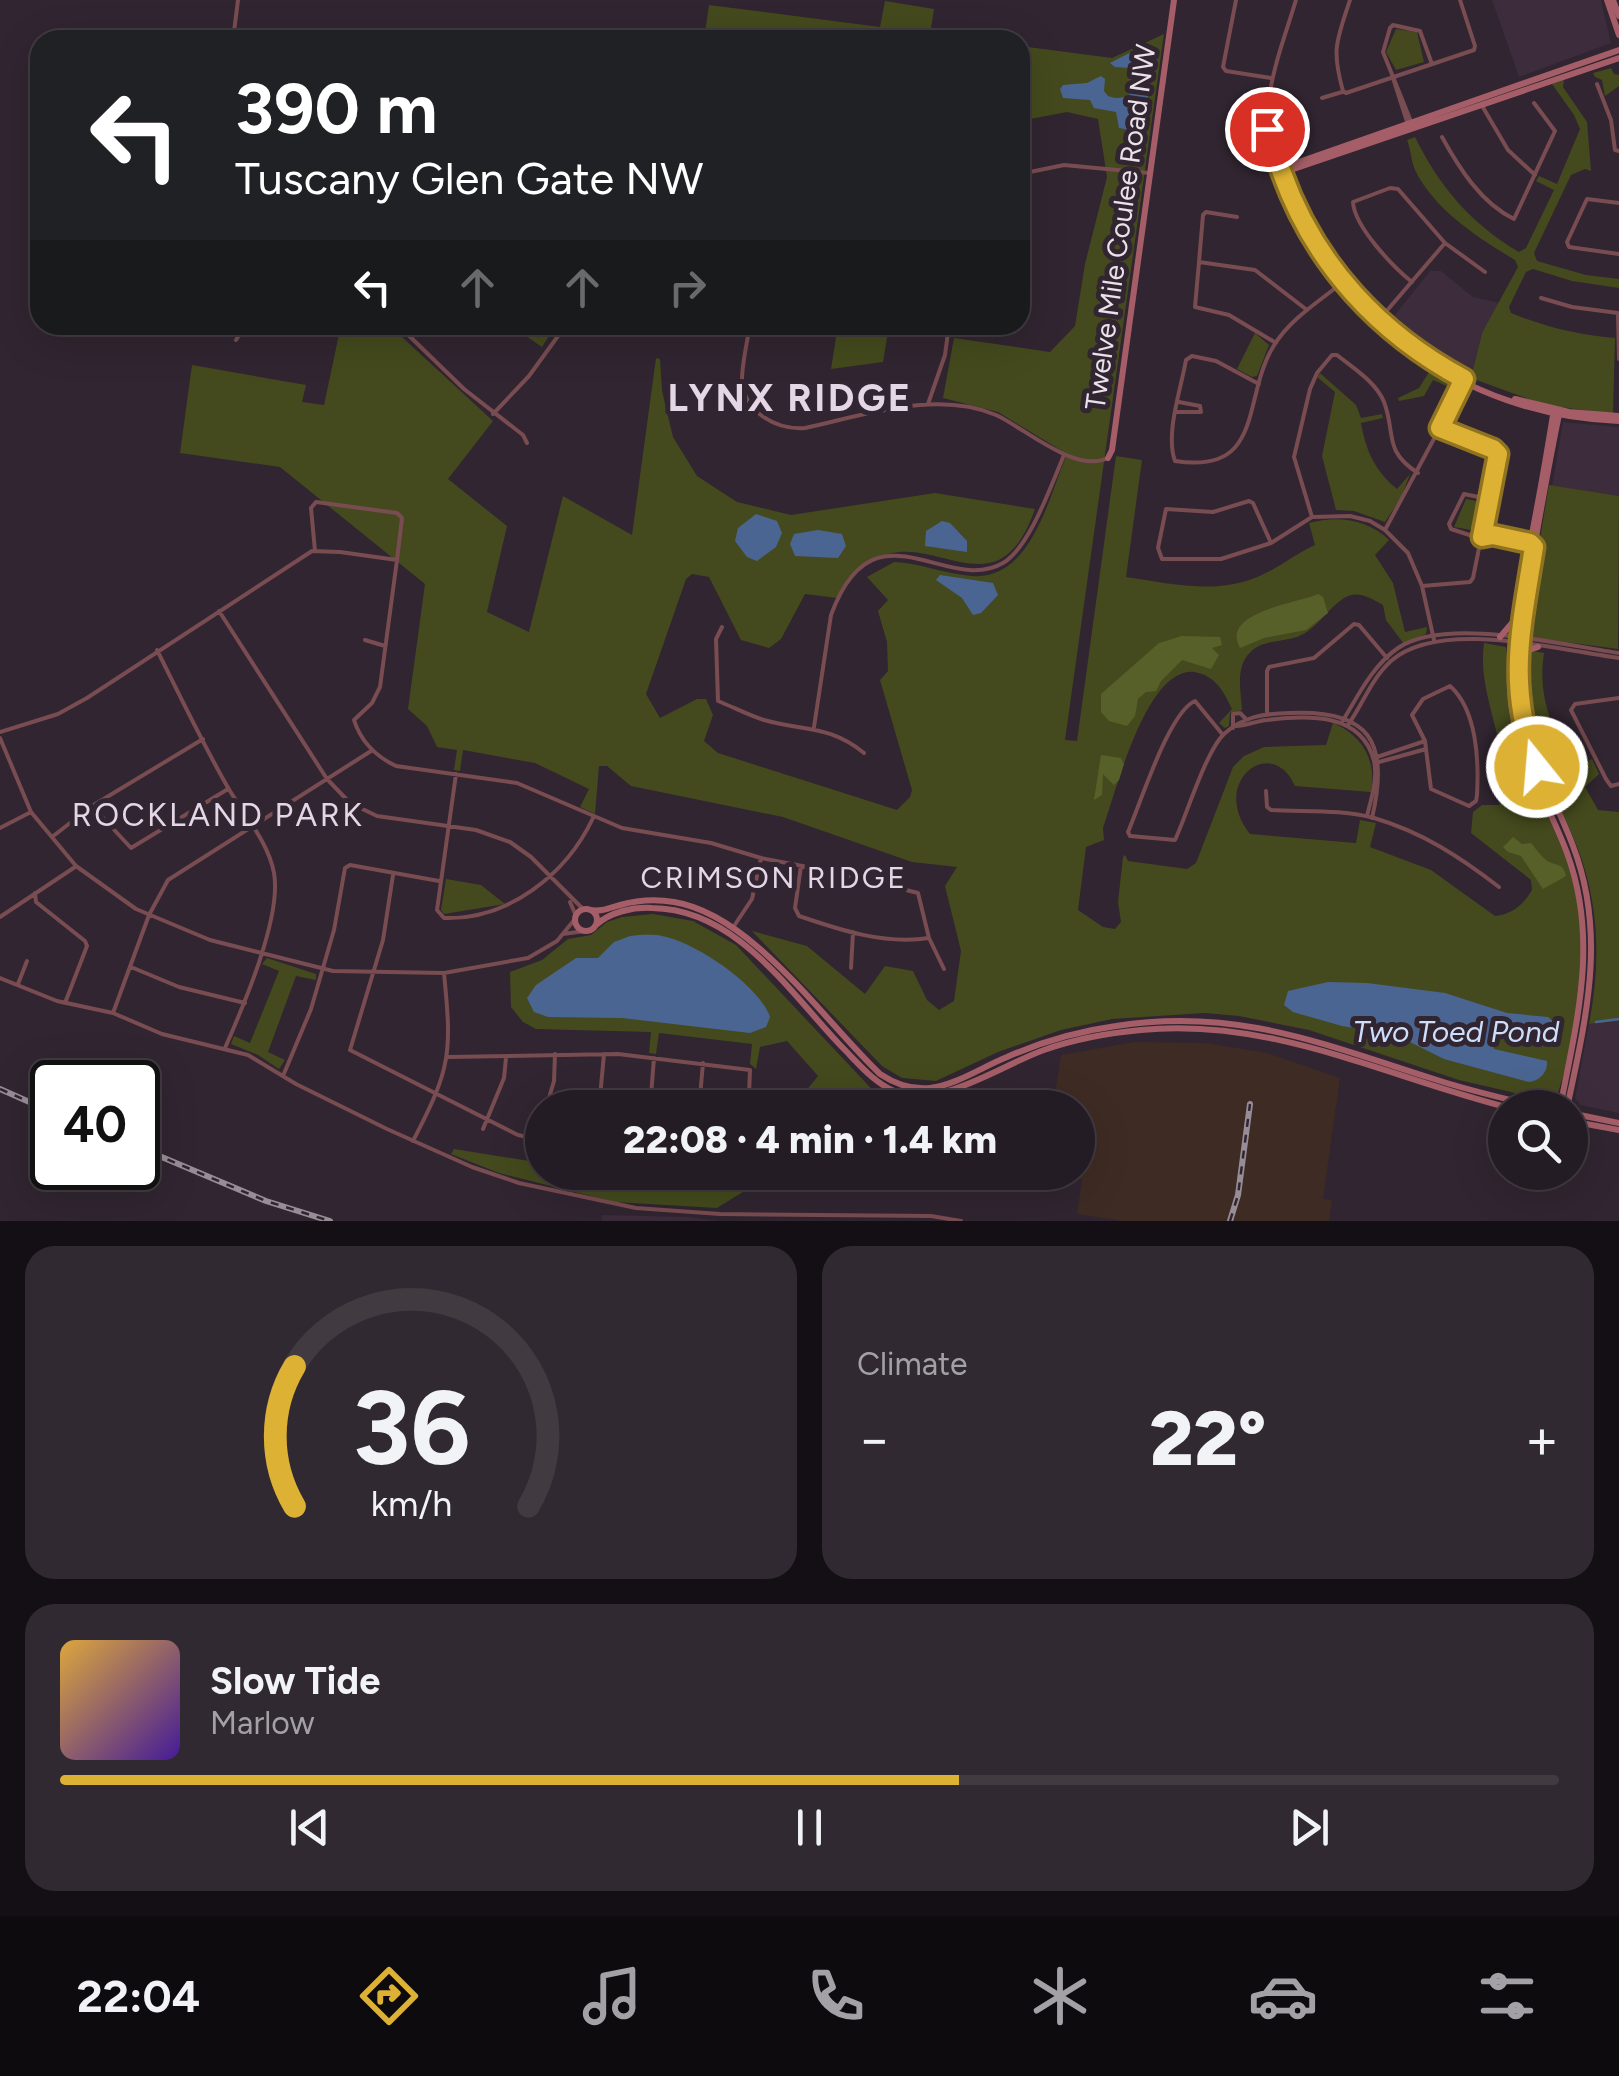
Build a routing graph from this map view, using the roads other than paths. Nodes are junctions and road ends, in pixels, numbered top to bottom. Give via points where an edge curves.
1 (238, 0) edge
2 (1174, 0) edge
3 (1236, 0) edge
4 (1296, 0) edge
5 (1350, 0) edge
6 (1460, 0) edge
7 (1610, 0) edge
8 (1619, 16) edge
9 (234, 30) edge
10 (1618, 33) edge
11 (1617, 55) edge
12 (1432, 64) junction
13 (1271, 78) junction
14 (1394, 78) junction
15 (1596, 84) dead end
16 (1343, 91) junction
17 (1322, 98) dead end
18 (1480, 102) junction
19 (1534, 103) dead end
20 (1411, 125) junction
21 (1442, 137) dead end
22 (1619, 151) edge
23 (1030, 172) edge
24 (1279, 172) junction
25 (1151, 173) junction
26 (1535, 174) junction
27 (1619, 203) edge
28 (1238, 217) dead end
29 (1445, 243) junction
30 (1619, 254) edge
31 (1198, 262) junction
32 (1485, 272) dead end
33 (1412, 282) junction
34 (1341, 283) junction
35 (1542, 298) dead end
36 (1306, 310) junction
37 (1619, 313) edge
38 (1378, 322) junction
39 (239, 335) edge
40 (409, 335) edge
41 (559, 335) edge
42 (749, 335) edge
43 (948, 335) edge
44 (236, 340) dead end
45 (1276, 343) junction
46 (1619, 359) edge
47 (1463, 382) junction
48 (1259, 384) junction
49 (1392, 401) dead end
50 (1179, 402) junction
51 (928, 404) junction
52 (1385, 404) junction
53 (1177, 412) junction
54 (1557, 412) junction
55 (493, 414) junction
56 (1619, 419) edge
57 (1440, 428) junction
58 (527, 443) dead end
59 (1064, 454) junction
60 (1108, 458) joint
61 (1418, 473) junction
62 (1488, 499) junction
63 (1312, 517) junction
64 (1385, 530) junction
65 (1482, 537) junction
66 (1271, 543) junction
67 (1531, 546) junction
68 (316, 551) junction
69 (397, 560) junction
70 (1422, 586) junction
71 (219, 611) junction
72 (1516, 618) junction
73 (722, 627) dead end
74 (828, 635) junction
75 (1500, 637) junction
76 (838, 638) dead end
77 (1433, 638) junction
78 (365, 640) dead end
79 (1516, 642) junction
80 (385, 646) junction
81 (1538, 648) junction
82 (158, 650) junction
83 (1619, 656) edge
84 (1389, 660) junction
85 (1517, 670) junction
86 (1619, 698) edge
87 (1267, 717) junction
88 (1347, 721) junction
89 (814, 727) junction
90 (1234, 727) junction
91 (1224, 734) junction
92 (0, 735) edge
93 (203, 740) junction
94 (1424, 741) junction
95 (1426, 749) junction
96 (371, 751) junction
97 (864, 753) dead end
98 (1376, 760) junction
99 (456, 774) junction
100 (327, 779) junction
101 (1619, 784) edge
102 (228, 788) junction
103 (1266, 791) dead end
104 (92, 806) junction
105 (30, 812) junction
106 (593, 818) junction
107 (617, 818) dead end
108 (1370, 818) junction
109 (252, 826) junction
110 (614, 826) junction
111 (449, 827) junction
112 (0, 828) edge
113 (52, 837) junction
114 (762, 858) junction
115 (76, 866) junction
116 (801, 866) junction
117 (393, 874) junction
118 (548, 875) junction
119 (442, 881) junction
120 (1499, 887) dead end
121 (35, 893) junction
122 (568, 898) junction
123 (587, 910) junction
124 (149, 916) junction
125 (0, 917) edge
126 (576, 918) junction
127 (596, 925) junction
128 (732, 929) junction
129 (585, 931) junction
130 (853, 932) junction
131 (564, 934) junction
132 (929, 938) junction
133 (261, 951) junction
134 (27, 961) dead end
135 (130, 967) junction
136 (851, 968) dead end
137 (323, 969) junction
138 (944, 969) dead end
139 (373, 974) junction
140 (444, 974) junction
141 (0, 978) edge
142 (18, 985) junction
143 (245, 1003) junction
144 (65, 1004) junction
145 (113, 1013) junction
146 (225, 1049) junction
147 (555, 1054) junction
148 (604, 1054) junction
149 (448, 1057) junction
150 (506, 1058) junction
151 (654, 1058) junction
152 (703, 1063) junction
153 (283, 1076) junction
154 (1566, 1078) junction
155 (551, 1090) edge
156 (601, 1090) edge
157 (651, 1090) edge
158 (701, 1090) edge
159 (750, 1090) edge
160 (1560, 1090) edge
161 (1566, 1090) edge
162 (1570, 1090) edge
163 (438, 1093) junction
164 (1488, 1094) edge
165 (1488, 1102) edge
166 (1588, 1114) edge
167 (1588, 1114) edge
168 (486, 1117) junction
169 (1606, 1120) junction
170 (1588, 1123) edge
171 (1619, 1126) edge
172 (482, 1129) dead end
173 (525, 1137) edge
174 (413, 1141) junction
175 (961, 1221) edge

1 - 9 street
2 - 25 street, Twelve Mile Coulee Road NW
3 - 13 street via 1223,68
4 - 13 street
5 - 16 street via 1334,61
6 - 12 street via 1474,50
7 - 8 street
7 - 10 street
10 - 11 street
11 - 18 street
11 - 18 street
12 - 14 street
12 - 14 street via 1420,31 1393,25 1383,52
13 - 24 street via 1269,138
14 - 16 street
14 - 20 street
15 - 22 street
16 - 17 street
18 - 20 street
18 - 26 street via 1502,142
19 - 26 street via 1555,131
20 - 24 street
21 - 26 street via 1468,178 1510,218 1516,218
23 - 25 street via 1064,165
24 - 34 street
25 - 60 street, Twelve Mile Coulee Road NW
27 - 30 street via 1587,199 1567,242
28 - 31 street via 1203,215
29 - 32 street
29 - 33 street
29 - 33 street via 1398,189 1353,202 1378,246
31 - 36 street via 1256,270
31 - 45 street via 1195,307 1230,315
33 - 38 street
34 - 36 street
34 - 38 street
35 - 37 street
36 - 45 street
37 - 46 street
38 - 47 street via 1421,359
39 - 44 street
40 - 55 street
41 - 55 street
42 - 51 street via 742,381 768,422 805,428
43 - 51 street
45 - 48 street
47 - 54 street
47 - 57 street
48 - 50 street via 1192,356
48 - 53 street via 1245,435 1220,458 1176,461
49 - 52 street
50 - 53 street
50 - 53 street via 1202,412
51 - 59 street via 996,415
52 - 61 street via 1395,451
52 - 63 street via 1337,355 1316,373 1294,457
54 - 56 street
54 - 67 street
55 - 58 street
57 - 61 street
57 - 62 street via 1498,454
59 - 60 street
59 - 74 street via 1021,546 1002,564 964,569 905,556 874,560 836,602
61 - 64 street
62 - 65 street
62 - 65 street via 1464,494 1449,524 1454,532
63 - 64 street via 1350,516
63 - 66 street
64 - 70 street via 1408,553
65 - 67 street
65 - 70 street via 1470,582
66 - 66 street via 1221,559 1162,559 1158,548 1166,510 1213,512 1249,501
67 - 72 street
67 - 79 street
68 - 69 street
68 - 69 street via 310,508 316,502 397,513
68 - 71 street
69 - 80 street
70 - 77 street
71 - 82 street
71 - 100 street
72 - 75 street
72 - 79 street
73 - 89 street via 716,639 718,701 765,720
74 - 76 street
74 - 89 street
75 - 77 street via 1460,632
75 - 79 street
77 - 79 street
77 - 84 street
78 - 80 street
79 - 81 street
79 - 83 street
79 - 85 street
79 - 154 street via 1511,699 1517,733 1569,857 1584,915 1584,979
80 - 96 street via 377,696 354,720
81 - 83 street
81 - 85 street via 1526,651
82 - 92 street via 58,714
82 - 93 street
84 - 87 street via 1354,624 1321,654 1266,670
84 - 88 street via 1367,682
85 - 162 street via 1531,751 1573,845 1592,918 1591,989
86 - 101 street via 1571,710 1606,779
87 - 88 street
87 - 90 street
87 - 90 street via 1245,718
88 - 98 street via 1364,734
89 - 97 street via 846,738
90 - 91 street
91 - 91 street via 1175,840 1130,836 1180,712 1195,701
92 - 105 street
93 - 102 street
93 - 104 street
94 - 95 street
94 - 95 street via 1414,709 1433,692 1454,688 1475,742 1474,805 1431,789
94 - 98 street
95 - 98 street
96 - 99 street via 396,766
96 - 100 street
98 - 108 street via 1380,780
99 - 106 street via 532,786
99 - 111 street
100 - 109 street
100 - 111 street via 350,803 376,816
102 - 104 street via 131,848
102 - 109 street
103 - 108 street via 1271,810
104 - 113 street
105 - 112 street
105 - 113 street
106 - 110 street
106 - 118 street via 575,850
107 - 110 street
108 - 120 street via 1445,848
109 - 124 street via 168,880
109 - 133 street via 268,854 275,889
110 - 114 street
111 - 118 street via 510,842
111 - 119 street
113 - 115 street
114 - 116 street
114 - 128 street via 752,899
115 - 121 street
115 - 124 street
116 - 130 street via 798,915
116 - 132 street via 919,894
117 - 119 street
117 - 137 street via 345,868
117 - 139 street
118 - 119 street via 506,908 450,919 437,910
118 - 122 street
121 - 125 street
121 - 144 street via 36,902 86,941
122 - 123 street
122 - 126 street
123 - 126 street
123 - 127 street
123 - 128 street via 664,900 698,908
124 - 133 street
124 - 135 street
126 - 129 street
126 - 131 street
127 - 128 street via 618,913 655,908
127 - 129 street
128 - 164 street via 752,941 880,1074 905,1086 941,1086 1019,1051 1086,1031 1200,1020 1298,1035
128 - 165 street via 874,1079 910,1095 948,1092 1081,1040 1187,1028 1291,1040
129 - 131 street
130 - 132 street
130 - 136 street
131 - 140 street via 515,962
132 - 138 street
133 - 137 street
133 - 143 street
134 - 142 street
135 - 143 street
135 - 145 street
137 - 139 street
137 - 153 street
139 - 140 street
139 - 163 street via 350,1050
140 - 149 street
141 - 142 street
142 - 144 street
143 - 146 street
144 - 145 street
145 - 146 street
146 - 153 street
147 - 148 street
147 - 150 street
147 - 155 street
148 - 151 street
148 - 156 street
149 - 150 street
149 - 163 street
150 - 168 street
151 - 152 street
151 - 157 street
152 - 158 street
152 - 159 street via 747,1069
153 - 174 street
154 - 160 street
154 - 161 street
163 - 168 street
163 - 174 street
166 - 169 street
167 - 169 street
168 - 172 street
168 - 173 street
169 - 171 street
170 - 171 street
174 - 175 street via 488,1174 612,1205

